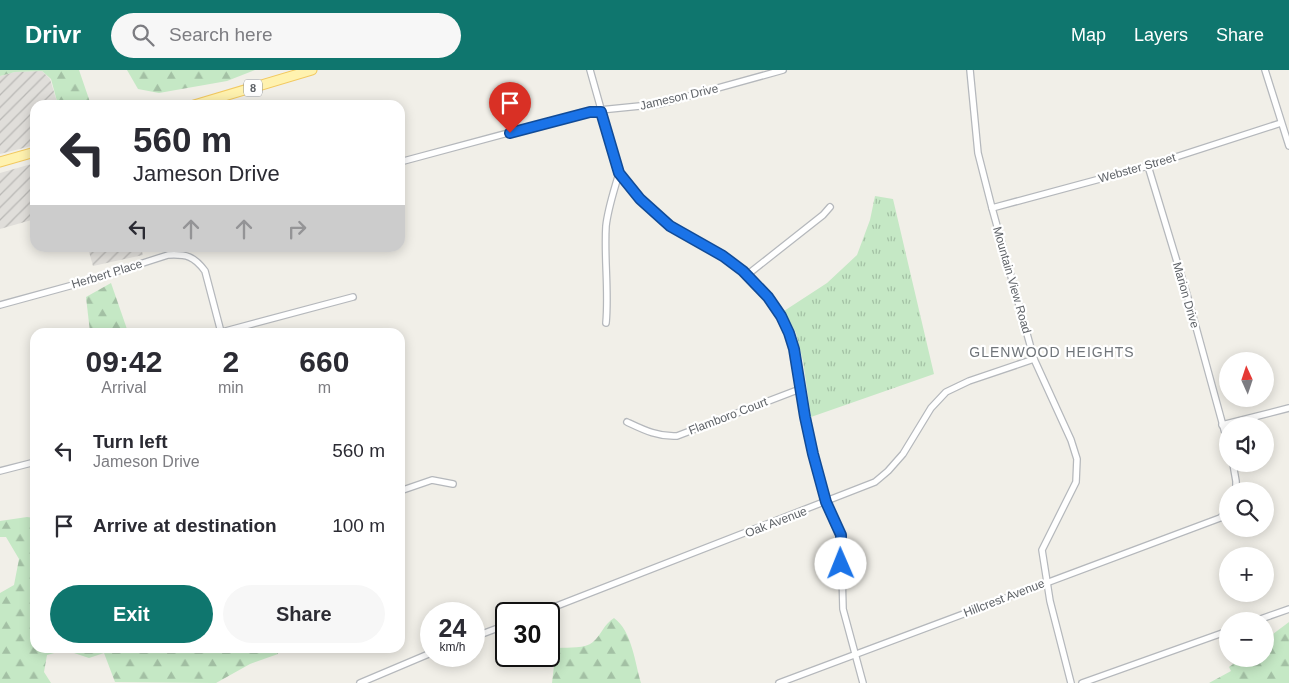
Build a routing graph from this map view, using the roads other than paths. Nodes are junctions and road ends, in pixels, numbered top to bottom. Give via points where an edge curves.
1 (312, 70) edge
2 (590, 70) edge
3 (784, 70) edge
4 (970, 70) edge
5 (1265, 70) edge
6 (211, 100) edge
7 (601, 112) junction
8 (1281, 123) junction
9 (1289, 146) edge
10 (30, 153) edge
11 (405, 161) edge
12 (0, 162) edge
13 (1148, 166) junction
14 (619, 173) junction
15 (830, 207) dead end
16 (992, 208) junction
17 (747, 275) junction
18 (353, 297) dead end
19 (0, 305) edge
20 (606, 323) dead end
21 (221, 328) edge
22 (237, 328) edge
23 (1034, 359) junction
24 (800, 388) junction
25 (1289, 408) edge
26 (1220, 417) edge
27 (1256, 417) edge
28 (627, 422) dead end
29 (30, 463) edge
30 (0, 471) edge
31 (453, 484) dead end
32 (405, 489) edge
33 (826, 502) junction
34 (1219, 518) edge
35 (1046, 581) junction
36 (560, 605) edge
37 (1289, 609) edge
38 (1274, 614) edge
39 (1219, 634) edge
40 (856, 655) junction
41 (420, 658) edge
42 (360, 683) edge
43 (779, 683) edge
44 (863, 683) edge
45 (1071, 683) edge
46 (1082, 683) edge

1 - 6 main road, 8
2 - 7 street
3 - 7 street, Jameson Drive via 660,104
4 - 16 street, Mountain View Road via 978,154
5 - 8 street
7 - 11 street, Jameson Drive via 590,112
7 - 14 street
8 - 9 street
8 - 13 street, Webster Street
10 - 12 main road
13 - 16 street, Webster Street
13 - 26 street, Marion Drive
14 - 17 street via 647,207 670,226 723,256
14 - 20 street via 608,208 606,228
15 - 17 street
16 - 23 street, Mountain View Road
17 - 24 street via 768,297 789,333
18 - 22 street
19 - 21 street, Herbert Place via 168,255 181,254 191,257 205,271
23 - 33 street, Oak Avenue via 946,392 931,408 903,454 888,471 875,482
23 - 35 street, Mountain View Road via 1077,459 1076,482 1042,550
24 - 28 street, Flamboro Court via 678,436 664,437
24 - 33 street
25 - 27 street
29 - 30 street
31 - 32 street via 432,480
33 - 36 street, Oak Avenue
33 - 40 street via 841,535 842,609
34 - 35 street, Hillcrest Avenue
35 - 40 street, Hillcrest Avenue
35 - 45 street, Mountain View Road
37 - 38 street
39 - 46 street
40 - 43 street, Hillcrest Avenue
40 - 44 street
41 - 42 street

